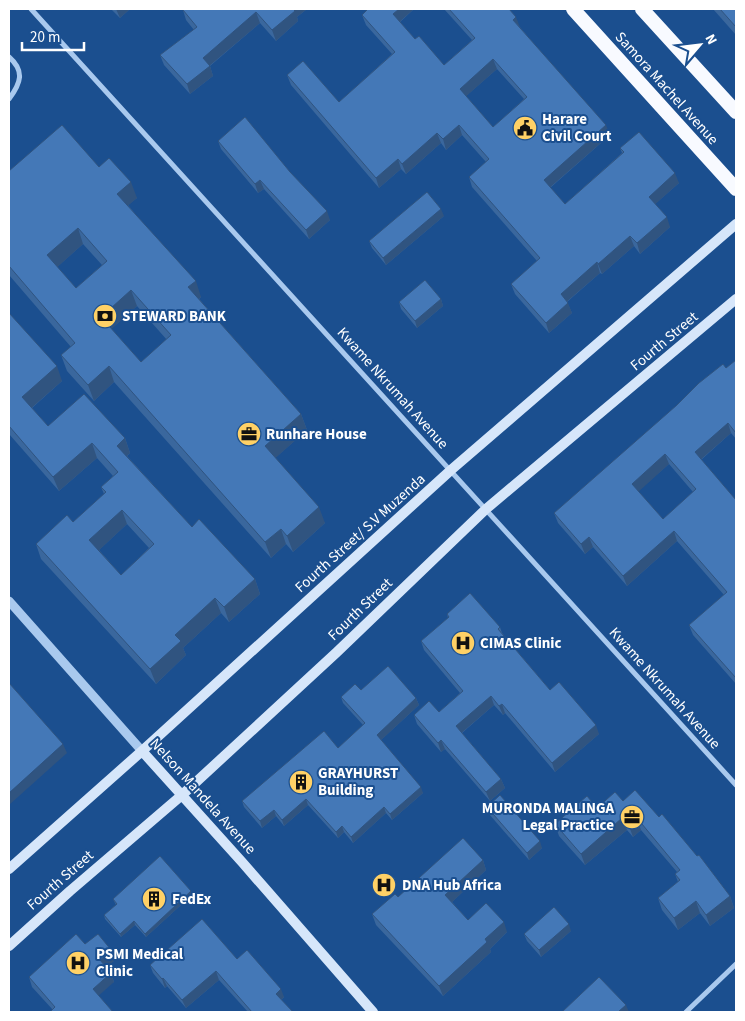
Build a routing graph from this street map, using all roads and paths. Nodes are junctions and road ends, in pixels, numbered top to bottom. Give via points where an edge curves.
1 (31, 9) edge
2 (573, 9) edge
3 (642, 9) edge
4 (9, 57) edge
5 (9, 98) edge
6 (736, 112) edge
7 (736, 189) edge
8 (736, 224) edge
9 (736, 299) edge
10 (451, 470) junction
11 (486, 509) junction
12 (9, 601) edge
13 (142, 751) junction
14 (736, 785) edge
15 (182, 795) junction
16 (9, 869) edge
17 (9, 946) edge
18 (736, 964) edge
19 (372, 1012) edge
20 (686, 1012) edge

1 - 10 street, Kwame Nkrumah Avenue
2 - 7 highway, Samora Machel Avenue
3 - 6 highway
4 - 5 street via 20,71 20,80
8 - 10 main road, Fourth Street/ S.V Muzenda
9 - 11 main road, Fourth Street
10 - 11 street, Kwame Nkrumah Avenue
10 - 13 main road, Fourth Street/ S.V Muzenda
11 - 14 street, Kwame Nkrumah Avenue
11 - 15 main road, Fourth Street
12 - 13 street, Nelson Mandela Avenue
13 - 15 main road, Nelson Mandela Avenue
13 - 16 main road, Fourth Street/ S.V Muzenda
15 - 17 main road, Fourth Street
15 - 19 main road, Nelson Mandela Avenue
18 - 20 street

